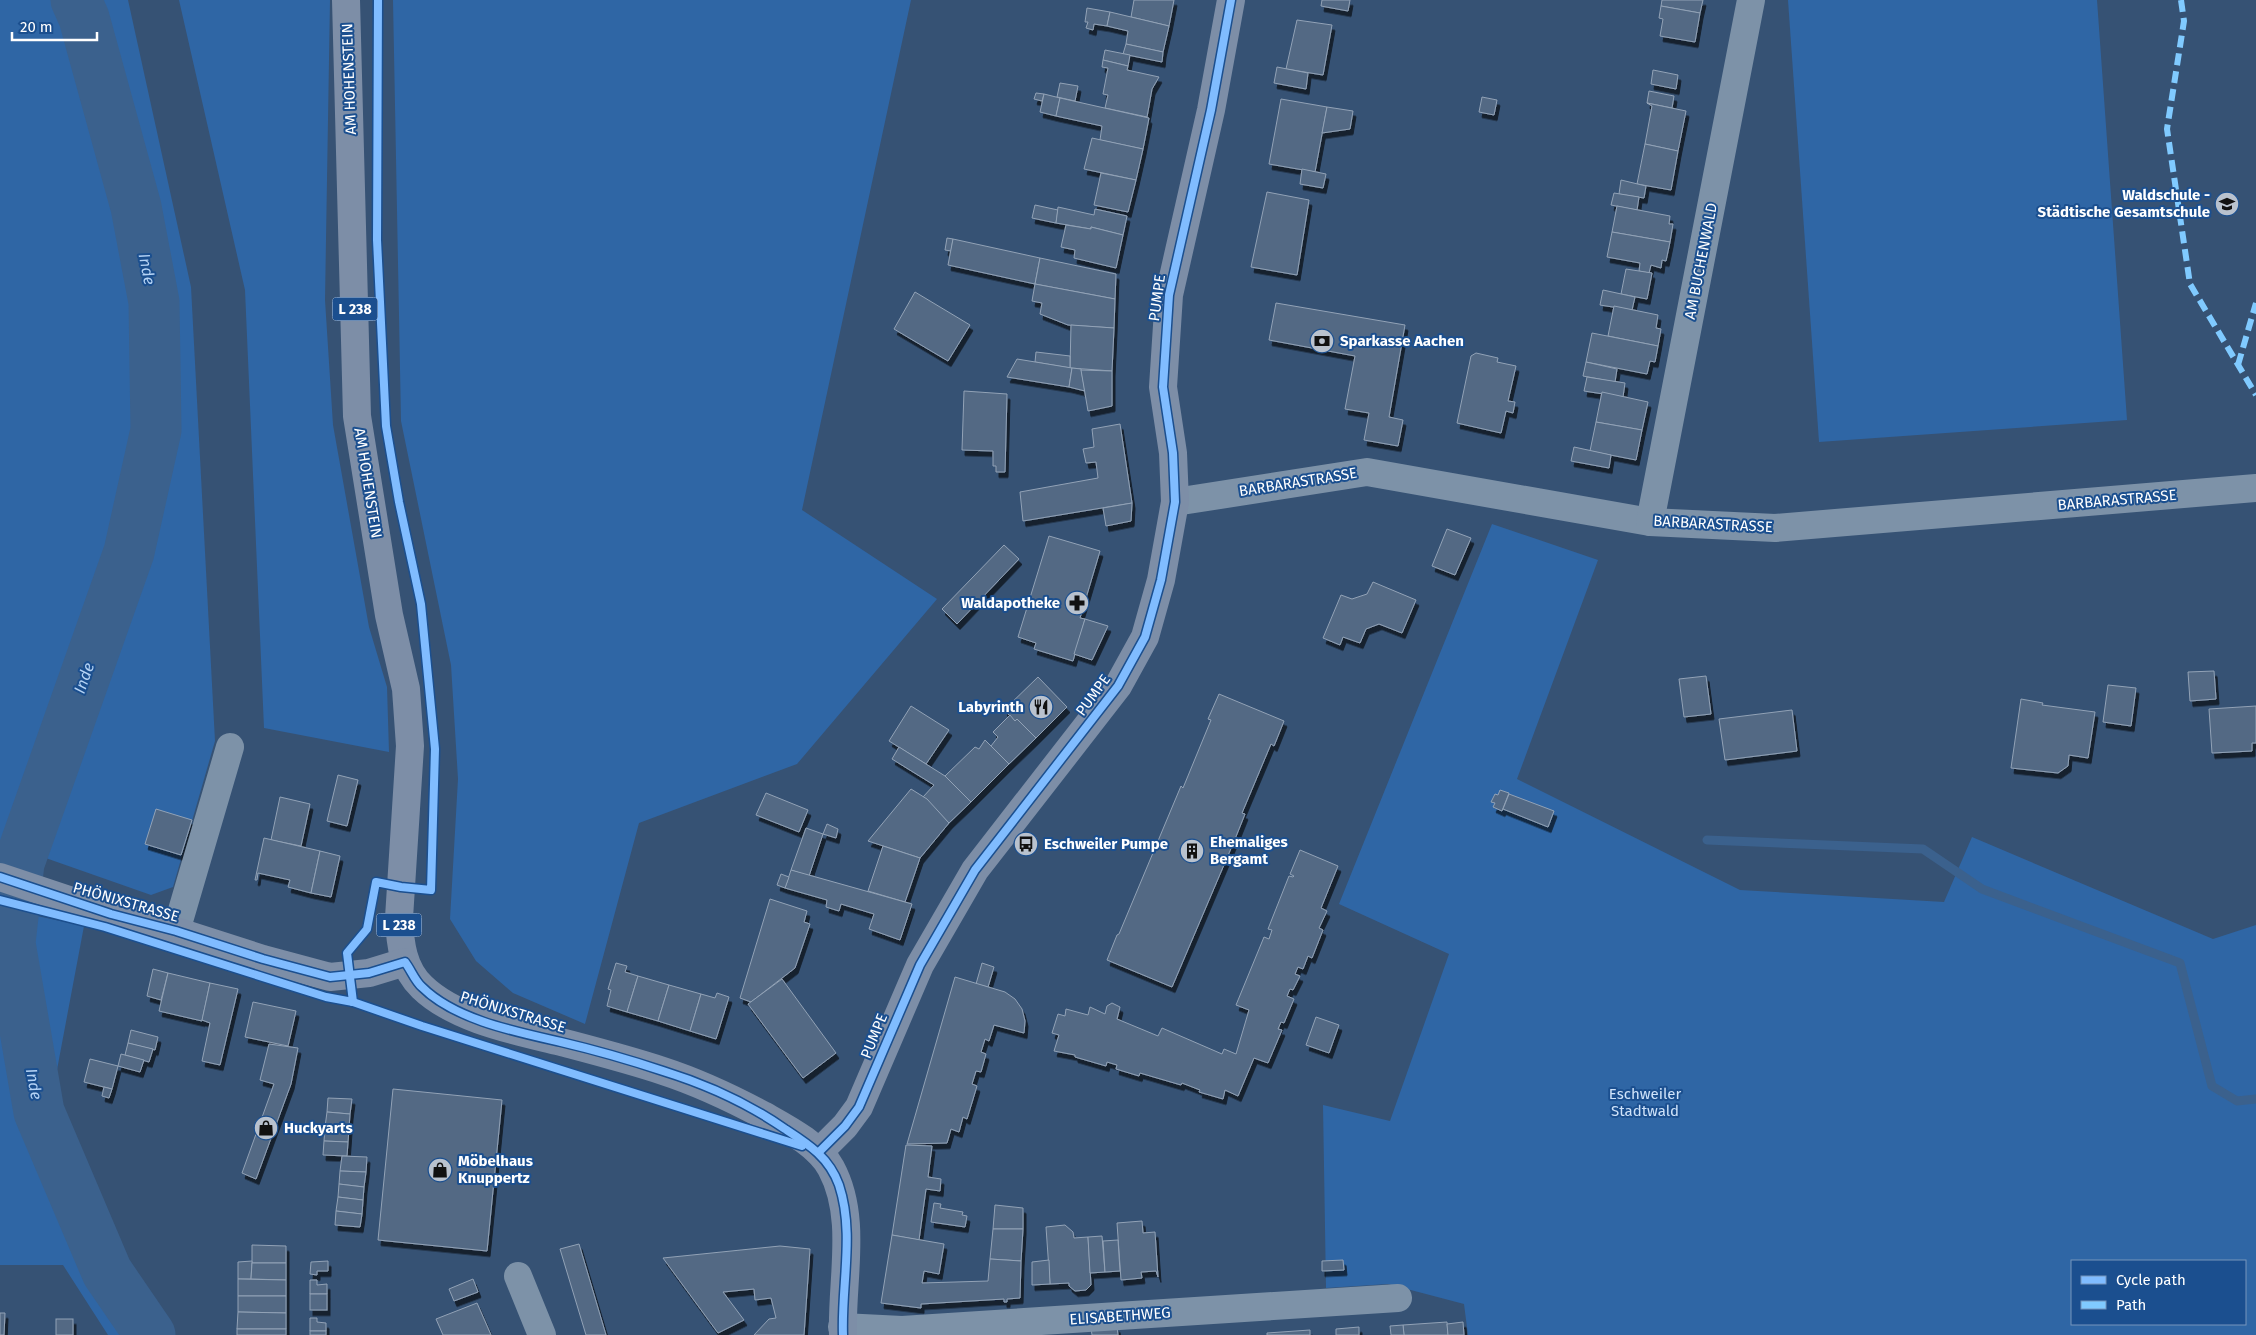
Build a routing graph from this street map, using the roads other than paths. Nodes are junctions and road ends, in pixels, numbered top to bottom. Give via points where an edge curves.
1 (346, 0) edge
2 (1231, 0) edge
3 (1751, 0) edge
4 (2256, 488) edge
5 (1175, 502) junction
6 (1650, 522) junction
7 (230, 747) dead end
8 (0, 877) edge
9 (176, 931) junction
10 (405, 962) junction
11 (819, 1152) junction
12 (518, 1276) dead end
13 (1398, 1298) dead end
14 (843, 1331) edge
15 (542, 1335) edge

1 - 10 main road, AM HOHENSTEIN / L 238 via 357,416 389,615 406,689 410,746 399,918 400,946
2 - 5 main road, PUMPE via 1211,110 1169,295 1162,387 1173,453
3 - 6 street, AM BUCHENWALD
4 - 6 street, BARBARASTRASSE via 1775,528
5 - 6 street, BARBARASTRASSE via 1367,472
5 - 11 main road, PUMPE via 1161,580 1146,636 1118,686 975,870 923,960 859,1106 845,1126
7 - 9 street, PHÖNIXSTRASSE
8 - 9 main road, PHÖNIXSTRASSE via 111,914
9 - 10 main road, PHÖNIXSTRASSE via 330,977 369,972
10 - 11 main road, PHÖNIXSTRASSE / L 238 via 422,987 448,1006 481,1020 664,1071 759,1113
11 - 14 main road, L 238 via 833,1172 843,1204 846,1240
12 - 15 street
13 - 14 street, ELISABETHWEG via 902,1330

